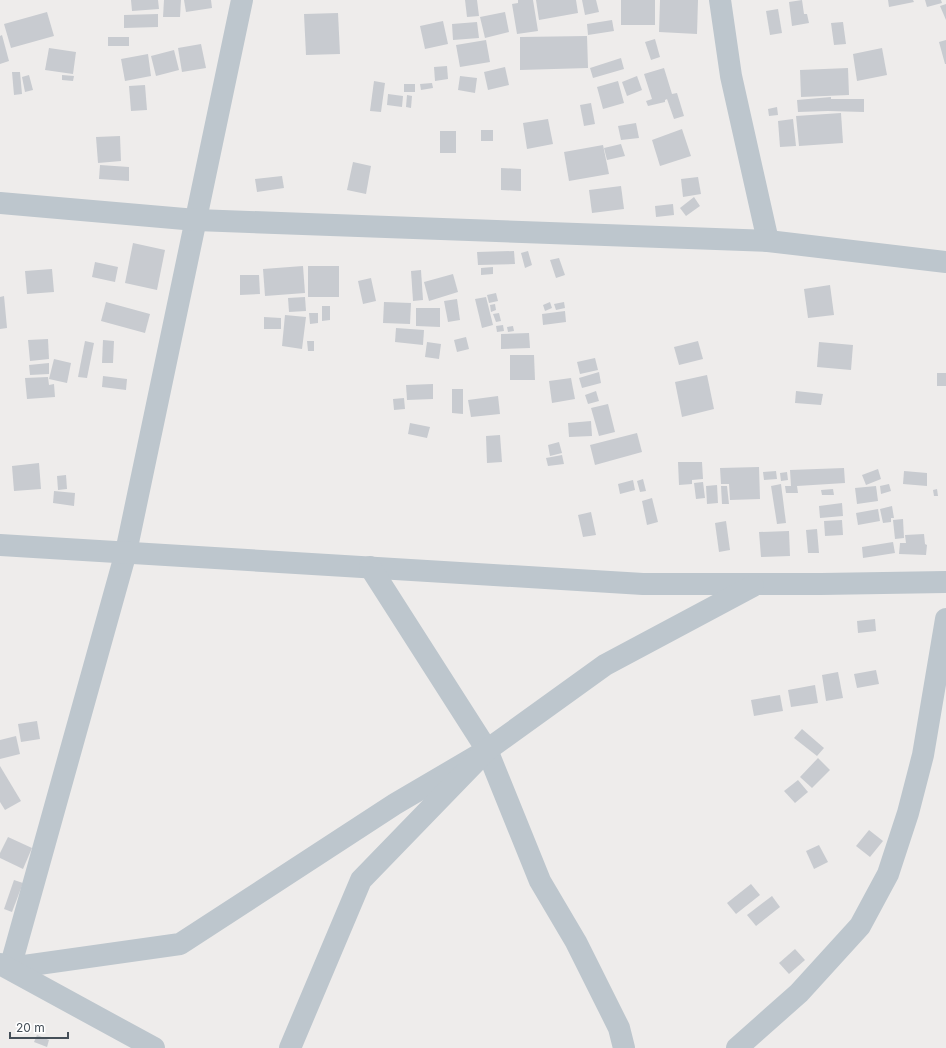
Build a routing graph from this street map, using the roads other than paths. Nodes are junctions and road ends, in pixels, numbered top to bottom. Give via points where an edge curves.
1 (242, 0) edge
2 (720, 0) edge
3 (0, 203) edge
4 (196, 220) junction
5 (768, 241) junction
6 (946, 262) edge
7 (0, 545) edge
8 (126, 552) junction
9 (370, 567) junction
10 (946, 582) edge
11 (757, 584) junction
12 (946, 619) edge
13 (487, 750) junction
14 (5, 966) edge
15 (154, 1048) edge
16 (290, 1048) edge
17 (624, 1048) edge
18 (737, 1048) edge

1 - 4 street
2 - 5 street via 731,76
3 - 4 street
4 - 5 street
4 - 8 street
5 - 6 street
7 - 8 street
8 - 9 street
8 - 14 street
9 - 11 street via 643,584
9 - 13 street
10 - 11 street
11 - 13 street via 604,665
12 - 18 street via 923,755 888,874 860,926 799,993
13 - 14 street via 395,804 180,944
13 - 16 street via 361,880
13 - 17 street via 540,881 576,942 619,1028
14 - 15 street

